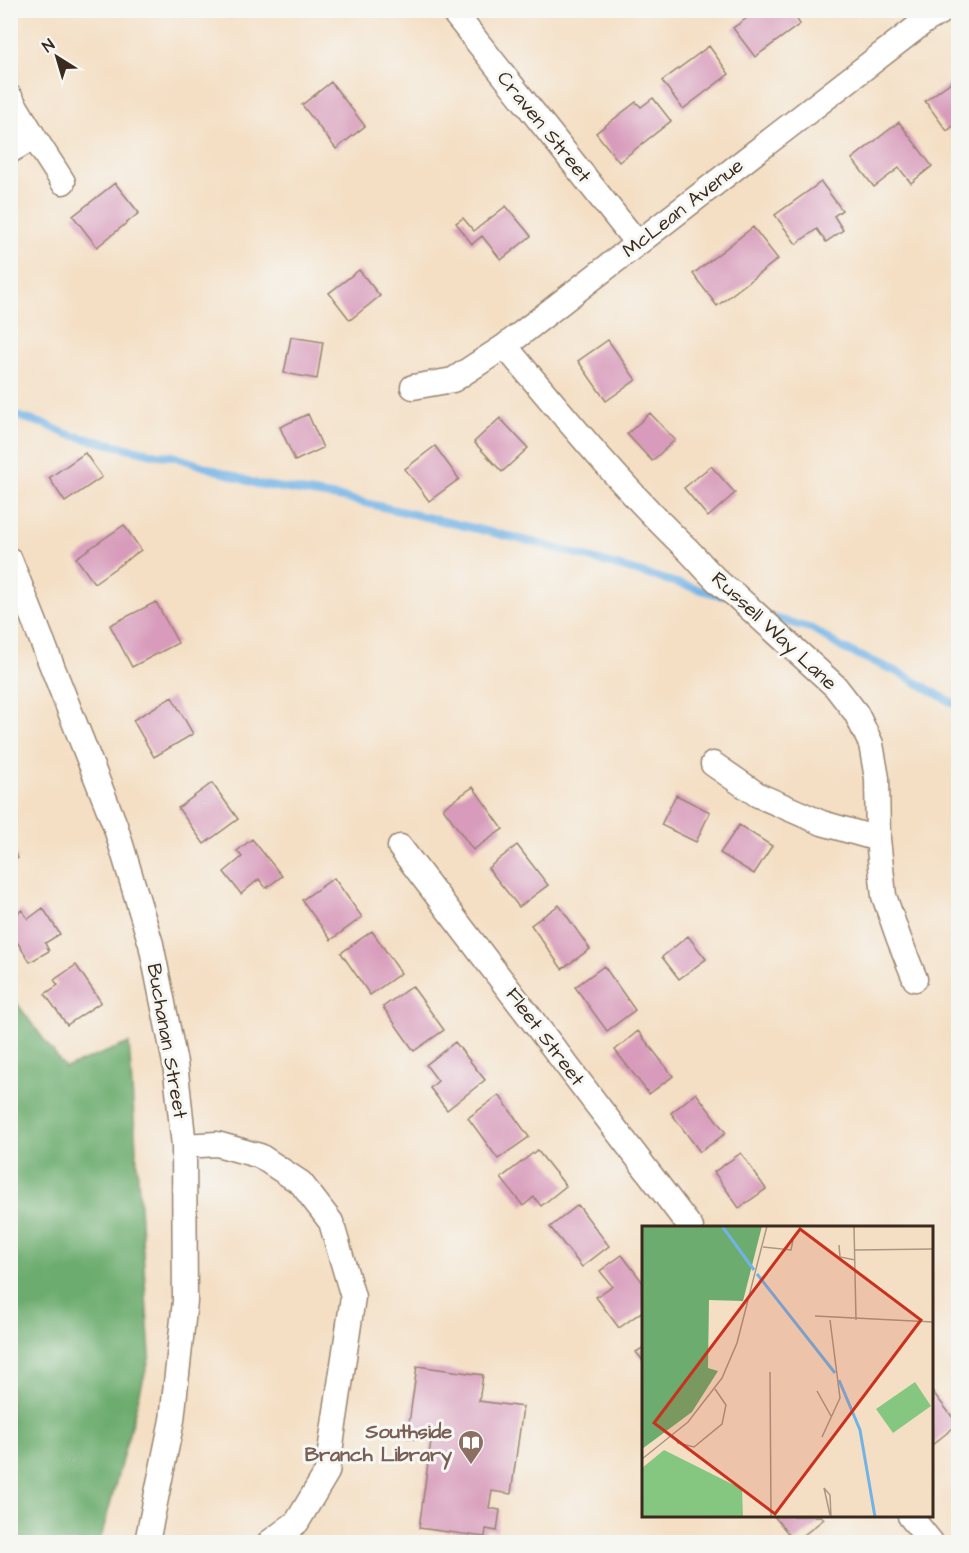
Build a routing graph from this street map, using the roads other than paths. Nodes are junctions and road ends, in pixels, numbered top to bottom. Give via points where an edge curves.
1 (452, 10) edge
2 (944, 10) edge
3 (10, 97) edge
4 (34, 137) junction
5 (10, 151) edge
6 (63, 182) dead end
7 (637, 243) junction
8 (505, 346) junction
9 (413, 387) dead end
10 (10, 561) edge
11 (713, 764) dead end
12 (878, 839) junction
13 (400, 847) dead end
14 (915, 979) dead end
15 (184, 1146) junction
16 (690, 1226) edge
17 (912, 1517) edge
18 (147, 1542) edge
19 (270, 1542) edge
20 (931, 1542) edge

1 - 7 street, Craven Street
2 - 7 street, McLean Avenue
3 - 4 street
4 - 5 street
4 - 6 street
7 - 8 street, McLean Avenue
8 - 9 street, McLean Avenue via 453,380
8 - 12 street, Russell Way Lane via 606,464 720,586 734,594 835,686 856,713 873,755
10 - 15 street, Buchanan Street via 115,825 151,944 174,1063
11 - 12 street via 758,795 822,823
12 - 14 street, Russell Way Lane via 884,896
13 - 16 street, Fleet Street
15 - 18 street, Buchanan Street via 185,1301 171,1420
15 - 19 street via 217,1144 260,1156 301,1183 331,1222 353,1297 327,1472 297,1522
17 - 20 street

